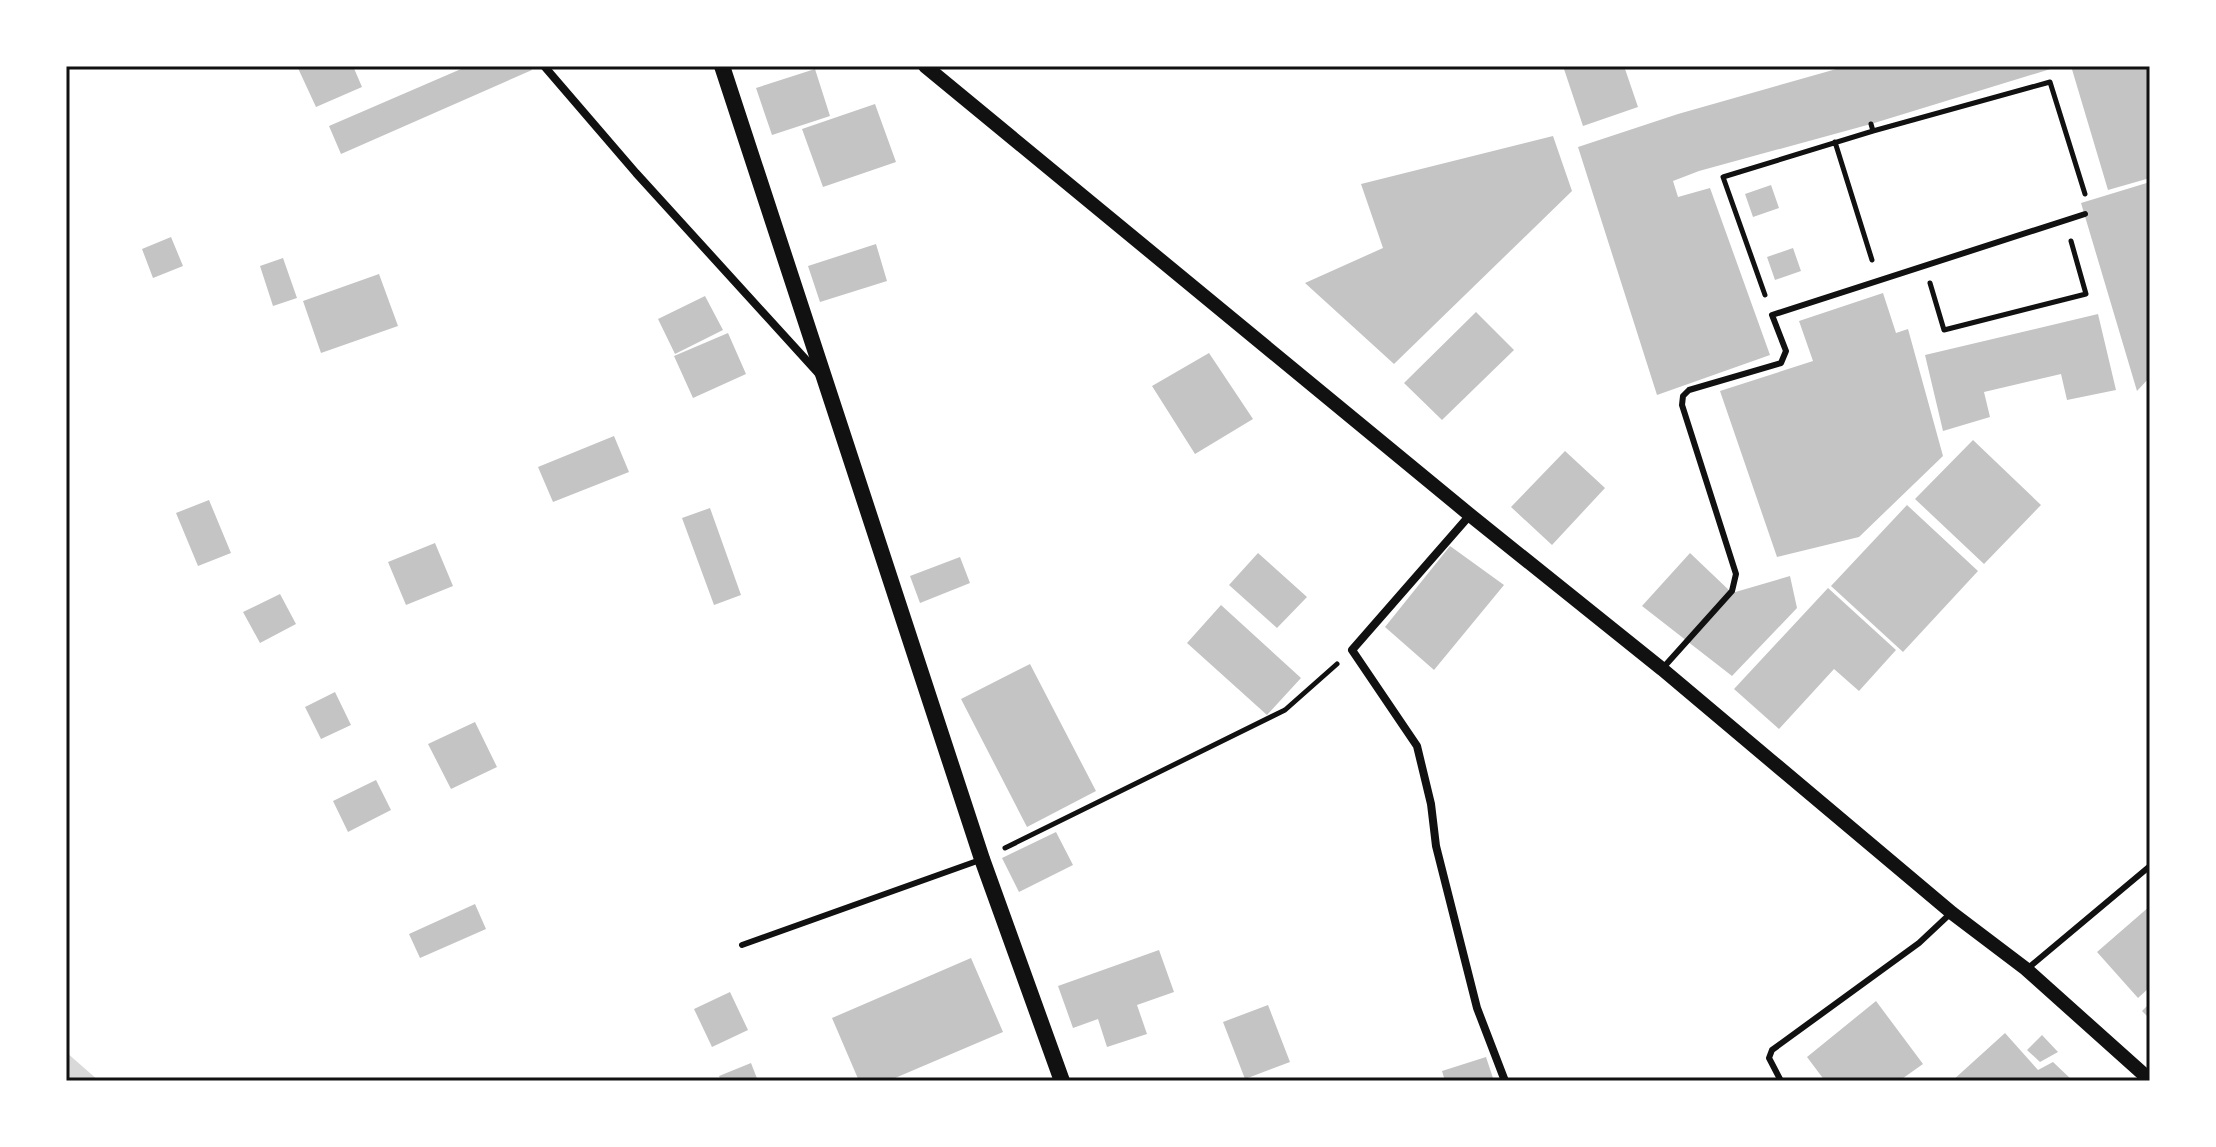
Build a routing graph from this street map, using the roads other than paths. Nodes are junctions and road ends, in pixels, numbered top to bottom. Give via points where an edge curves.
1 (544, 66) edge
2 (722, 66) edge
3 (925, 66) edge
4 (2085, 214) dead end
5 (825, 380) junction
6 (1470, 515) junction
7 (1662, 669) junction
8 (982, 859) junction
9 (2150, 866) edge
10 (1952, 913) junction
11 (742, 945) dead end
12 (2026, 969) junction
13 (2150, 1080) edge
14 (1062, 1081) edge
15 (1505, 1081) edge
16 (1781, 1081) edge

1 - 5 street
2 - 5 main road
3 - 6 street
4 - 7 lane via 1772,315 1786,351 1781,363 1683,396 1736,574 1732,591
5 - 8 main road
6 - 7 street
6 - 15 street via 1352,650 1417,746 1477,1008
7 - 10 street
8 - 11 lane
8 - 14 main road
9 - 12 lane
10 - 12 street
10 - 16 lane via 1772,1050 1769,1058
12 - 13 street

